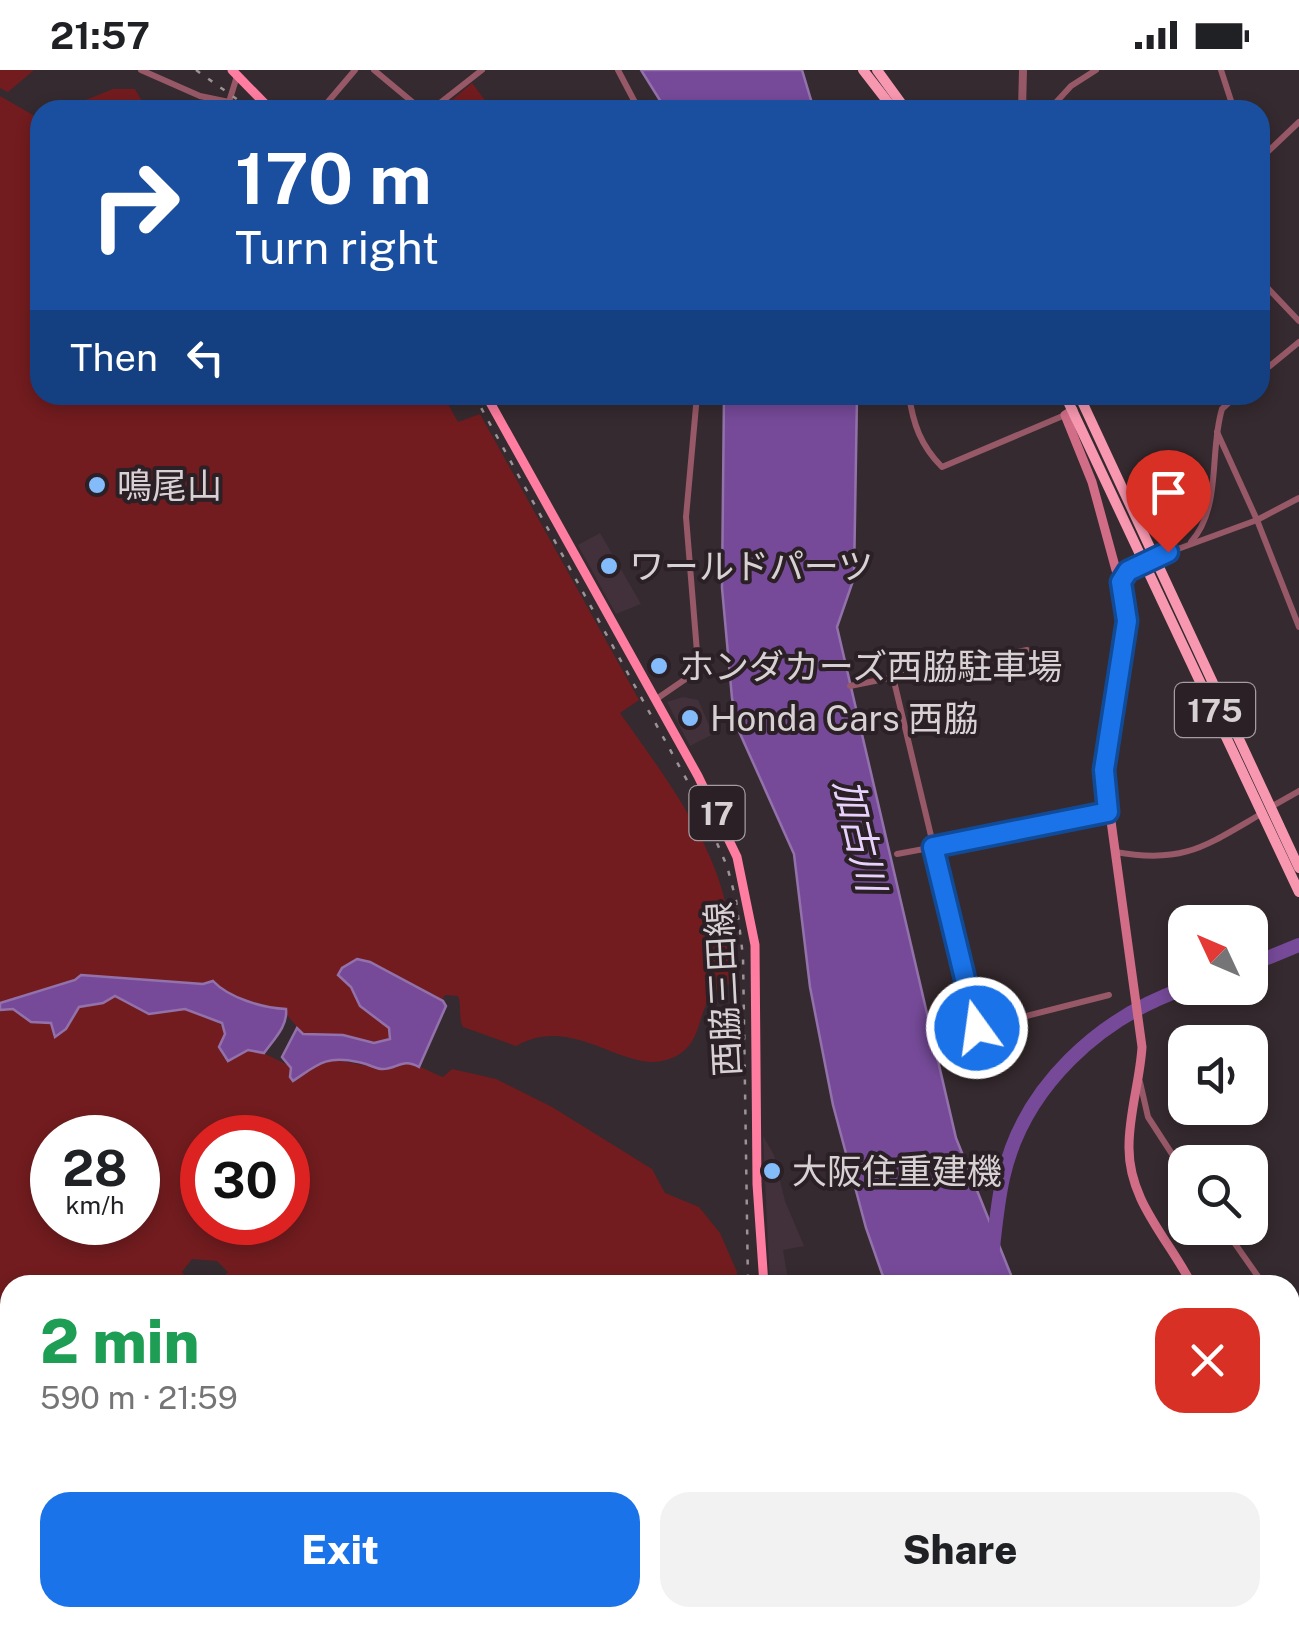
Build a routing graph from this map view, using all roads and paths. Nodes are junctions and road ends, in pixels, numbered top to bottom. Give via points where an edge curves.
1 (141, 70) edge
2 (355, 70) edge
3 (374, 70) edge
4 (482, 70) edge
5 (618, 70) edge
6 (864, 70) edge
7 (878, 70) edge
8 (1023, 70) edge
9 (1096, 70) edge
10 (1222, 70) edge
11 (235, 72) edge
12 (220, 100) edge
13 (230, 100) edge
14 (262, 100) edge
15 (330, 100) edge
16 (410, 100) edge
17 (444, 100) edge
18 (634, 100) edge
19 (886, 100) edge
20 (899, 100) edge
21 (1022, 100) edge
22 (1059, 100) edge
23 (1231, 100) edge
24 (1299, 122) edge
25 (1270, 153) edge
26 (1270, 291) edge
27 (1299, 321) edge
28 (1299, 342) edge
29 (1270, 366) edge
30 (492, 405) edge
31 (697, 405) edge
32 (911, 405) edge
33 (1067, 405) edge
34 (1082, 405) edge
35 (1225, 405) edge
36 (1069, 412) junction
37 (1217, 432) junction
38 (1299, 498) edge
39 (1257, 520) junction
40 (1190, 542) junction
41 (1151, 559) junction
42 (1123, 577) junction
43 (1299, 627) edge
44 (1028, 650) dead end
45 (892, 677) junction
46 (850, 686) dead end
47 (654, 700) junction
48 (1299, 790) edge
49 (1267, 810) junction
50 (1108, 812) junction
51 (933, 847) junction
52 (1114, 852) junction
53 (897, 854) dead end
54 (1288, 856) junction
55 (1299, 868) edge
56 (1299, 892) edge
57 (1109, 995) dead end
58 (977, 1028) junction
59 (940, 1038) dead end
60 (1140, 1082) junction
61 (1169, 1145) edge
62 (1236, 1245) edge
63 (763, 1275) edge
64 (1186, 1275) edge
65 (1257, 1275) edge

1 - 12 street
2 - 15 street
3 - 16 street
4 - 17 street
5 - 18 street
6 - 19 highway
7 - 20 highway
8 - 21 street
9 - 22 street
10 - 23 street
11 - 13 street
11 - 14 main road
24 - 25 street
26 - 27 street
28 - 29 street
30 - 47 main road, 西脇三田線 / 17
31 - 47 street via 686,517 697,652 687,678
32 - 36 street via 913,423 942,467
33 - 36 highway, 175
34 - 41 highway, 175
35 - 37 street
36 - 41 highway, 175
36 - 42 main road
37 - 39 street
37 - 40 street via 1211,495
38 - 39 street
39 - 40 street
39 - 43 street
40 - 41 street
41 - 42 main road
41 - 49 highway, 175
42 - 50 main road via 1127,621 1104,770
44 - 45 street
45 - 46 street
45 - 51 street
47 - 63 main road, 西脇三田線 / 17 via 724,826 748,900 755,945
48 - 49 street
49 - 52 street via 1185,854 1148,858
49 - 54 highway, 175
50 - 51 street
50 - 52 main road
51 - 53 street
51 - 58 street
52 - 60 main road via 1142,1047
54 - 55 highway, 175
54 - 56 highway, 175
57 - 58 street
58 - 59 street
60 - 61 street via 1153,1127
60 - 64 main road via 1128,1144 1134,1180
62 - 65 street

